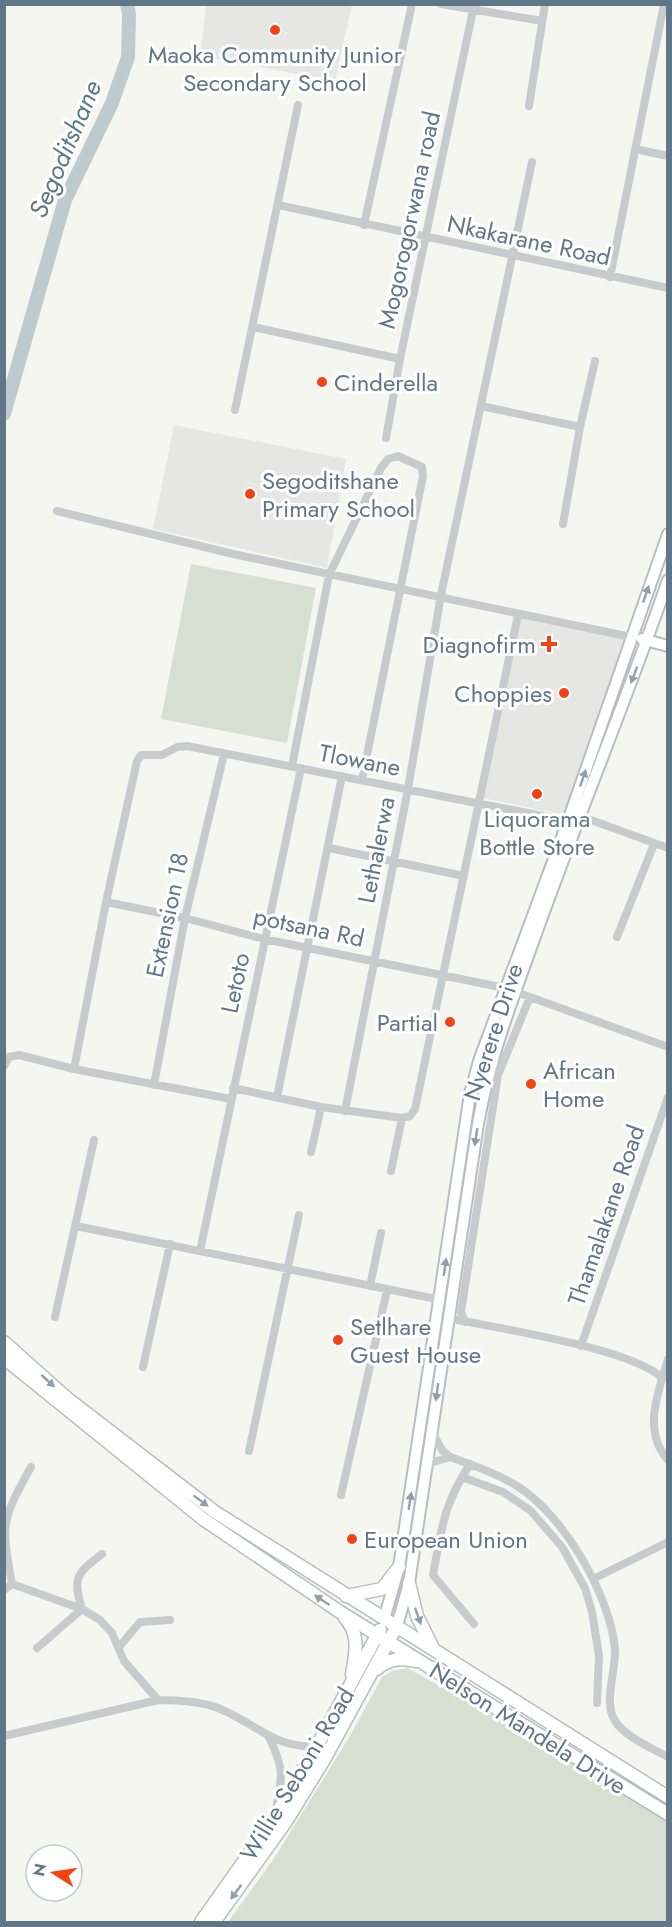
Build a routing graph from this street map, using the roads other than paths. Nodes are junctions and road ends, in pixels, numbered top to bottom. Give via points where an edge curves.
1 (412, 4) edge
2 (441, 4) edge
3 (545, 4) edge
4 (664, 4) edge
5 (474, 10) junction
6 (542, 21) junction
7 (298, 105) dead end
8 (529, 106) dead end
9 (635, 149) junction
10 (668, 156) edge
11 (532, 162) dead end
12 (278, 205) junction
13 (364, 225) junction
14 (425, 238) junction
15 (512, 256) junction
16 (610, 276) junction
17 (668, 288) edge
18 (253, 327) junction
19 (400, 359) junction
20 (596, 361) dead end
21 (481, 406) junction
22 (235, 410) dead end
23 (580, 427) junction
24 (386, 438) dead end
25 (57, 511) dead end
26 (563, 524) dead end
27 (668, 534) edge
28 (329, 575) junction
29 (668, 580) edge
30 (399, 587) junction
31 (441, 595) junction
32 (518, 615) junction
33 (631, 637) junction
34 (647, 641) junction
35 (668, 646) edge
36 (224, 754) junction
37 (292, 766) junction
38 (301, 768) junction
39 (342, 776) junction
40 (362, 780) junction
41 (408, 789) junction
42 (480, 803) junction
43 (580, 816) junction
44 (568, 821) junction
45 (654, 844) junction
46 (329, 848) junction
47 (668, 849) edge
48 (394, 862) junction
49 (464, 876) junction
50 (106, 902) junction
51 (185, 918) junction
52 (617, 937) dead end
53 (264, 939) junction
54 (308, 948) junction
55 (375, 961) junction
56 (442, 974) junction
57 (510, 990) junction
58 (530, 997) junction
59 (668, 1047) edge
60 (4, 1066) edge
61 (74, 1069) junction
62 (154, 1085) junction
63 (233, 1088) junction
64 (277, 1097) junction
65 (668, 1097) edge
66 (231, 1099) junction
67 (321, 1107) junction
68 (345, 1111) junction
69 (402, 1118) junction
70 (94, 1140) dead end
71 (311, 1152) dead end
72 (392, 1171) dead end
73 (298, 1215) dead end
74 (76, 1226) junction
75 (381, 1233) dead end
76 (170, 1244) junction
77 (200, 1251) junction
78 (287, 1269) junction
79 (370, 1286) junction
80 (387, 1290) junction
81 (441, 1300) junction
82 (55, 1317) dead end
83 (448, 1318) junction
84 (465, 1322) junction
85 (4, 1342) edge
86 (581, 1346) junction
87 (668, 1359) edge
88 (6, 1361) edge
89 (143, 1367) dead end
90 (662, 1378) junction
91 (432, 1431) junction
92 (249, 1451) dead end
93 (450, 1457) junction
94 (668, 1460) edge
95 (427, 1464) junction
96 (470, 1464) junction
97 (31, 1467) dead end
98 (462, 1477) junction
99 (341, 1495) dead end
100 (668, 1542) edge
101 (102, 1554) dead end
102 (399, 1567) junction
103 (593, 1579) junction
104 (409, 1583) junction
105 (12, 1584) junction
106 (4, 1590) edge
107 (346, 1596) junction
108 (82, 1609) junction
109 (340, 1612) junction
110 (384, 1619) junction
111 (170, 1620) dead end
112 (474, 1624) dead end
113 (397, 1626) junction
114 (377, 1635) junction
115 (389, 1642) junction
116 (119, 1647) junction
117 (37, 1648) dead end
118 (433, 1648) junction
119 (420, 1662) junction
120 (351, 1682) junction
121 (363, 1688) junction
122 (158, 1701) junction
123 (597, 1702) dead end
124 (268, 1735) junction
125 (4, 1736) edge
126 (317, 1746) junction
127 (668, 1757) edge
128 (668, 1797) edge
129 (668, 1814) edge
130 (275, 1817) junction
131 (201, 1923) edge
132 (214, 1923) edge

1 - 13 street
2 - 5 street
3 - 6 street
4 - 9 street
5 - 6 street
5 - 14 street, Mogorogorwana road
6 - 8 street
7 - 12 street
9 - 10 street
9 - 16 street
11 - 15 street, Lethalerwa
12 - 13 street, Nkakarane Road
12 - 18 street
13 - 14 street, Nkakarane Road
14 - 15 street, Nkakarane Road
14 - 19 street, Mogorogorwana road
15 - 16 street, Nkakarane Road
15 - 21 street, Lethalerwa
16 - 17 street, Nkakarane Road
18 - 19 street
18 - 22 street
19 - 24 street, Mogorogorwana road
20 - 23 street
21 - 23 street
21 - 31 street, Lethalerwa
23 - 26 street
25 - 28 street
33 -> 27 main road, Nyerere Drive
28 - 30 street
28 - 30 street via 381,468 388,459 398,456 423,470
28 - 37 street
29 - 34 main road, Nyerere Drive
30 - 31 street
30 - 40 street
31 - 32 street
31 - 41 street, Lethalerwa
32 - 33 street
32 - 42 street
33 - 34 main road
44 -> 33 main road, Nyerere Drive
34 - 35 main road
34 -> 43 main road, Nyerere Drive
36 - 37 street, Tlowane
36 - 50 street, Tlowane via 182,746 162,756 146,753 137,761
36 - 51 street, Extension 18
37 - 38 street, Tlowane
38 - 39 street, Tlowane
38 - 53 street, Letoto
39 - 40 street, Tlowane
39 - 46 street
40 - 41 street, Tlowane
41 - 42 street, Tlowane
41 - 48 street, Lethalerwa
42 - 44 street, Tlowane
42 - 49 street
43 - 45 street
43 - 57 main road, Nyerere Drive
44 - 57 main road, Nyerere Drive
45 - 47 street
45 - 52 street
46 - 48 street
46 - 54 street
48 - 49 street
48 - 55 street, Lethalerwa
49 - 56 street
50 - 51 street, potsana Rd
50 - 61 street
51 - 53 street, potsana Rd
51 - 62 street, Extension 18
53 - 54 street, potsana Rd
53 - 63 street, Letoto
54 - 55 street, potsana Rd
54 - 64 street
55 - 56 street, potsana Rd
55 - 68 street, Lethalerwa
56 - 57 street, potsana Rd
56 - 69 street via 415,1109
57 - 58 street, potsana Rd
81 -> 57 main road, Nyerere Drive via 470,1094
57 -> 83 main road, Nyerere Drive via 483,1092
58 - 59 street, potsana Rd
58 - 84 street via 498,1075 461,1312
60 - 61 street via 9,1057 19,1055
61 - 62 street
62 - 66 street
63 - 64 street
63 - 66 street, Letoto
64 - 67 street
65 - 86 street, Thamalakane Road
66 - 77 street, Letoto
67 - 68 street
67 - 71 street
68 - 69 street
69 - 72 street
70 - 74 street
73 - 78 street
74 - 76 street
74 - 82 street
75 - 79 street
76 - 77 street
76 - 89 street
77 - 78 street
78 - 79 street
78 - 92 street
79 - 80 street
80 - 81 street
80 - 99 street
102 -> 81 main road, Nyerere Drive
83 - 84 street
83 -> 91 main road, Nyerere Drive
84 - 86 street
85 -> 107 main road, Nelson Mandela Drive via 68,1399 187,1491
86 - 90 street via 643,1365
87 - 90 street
109 -> 88 main road, Nelson Mandela Drive via 203,1519
90 - 94 street via 653,1434 657,1448
91 - 93 street
91 - 95 main road, Nyerere Drive
93 - 95 street
93 - 96 street
95 - 104 main road, Nyerere Drive
96 - 98 street
96 - 103 street via 530,1496 564,1529
97 - 105 street via 5,1520
98 - 112 street via 444,1514 433,1575
98 - 123 street via 503,1492 531,1510 562,1547 585,1588 592,1612 599,1656
100 - 103 street
101 - 108 street via 82,1569 77,1580
102 - 107 main road via 382,1589
102 - 110 main road, Nyerere Drive
103 - 127 street via 613,1635 612,1714 628,1733
104 - 113 main road, Nyerere Drive
104 -> 118 main road via 417,1616
105 - 106 street
105 - 108 street
107 - 110 main road, Nelson Mandela Drive
108 - 116 street via 107,1626
108 - 117 street
109 - 114 main road, Nelson Mandela Drive
109 - 120 main road via 355,1630
110 - 113 main road, Nelson Mandela Drive
110 - 114 main road, Willie Seboni Road
111 - 116 street via 140,1622
113 - 115 main road, Willie Seboni Road
113 - 118 main road, Nelson Mandela Drive
114 - 115 main road, Nelson Mandela Drive
114 - 120 main road, Willie Seboni Road
115 - 119 main road, Nelson Mandela Drive
115 - 121 main road, Willie Seboni Road
116 - 122 street via 124,1661
118 - 128 main road, Nelson Mandela Drive
119 - 121 main road via 384,1662
119 - 129 main road, Nelson Mandela Drive
120 - 126 main road, Willie Seboni Road
121 -> 132 main road, Willie Seboni Road via 285,1823
122 - 124 street via 198,1702 218,1708
122 - 125 street
124 - 126 street via 293,1746
124 - 130 street via 282,1772
126 - 130 main road, Willie Seboni Road
130 - 131 main road, Willie Seboni Road

